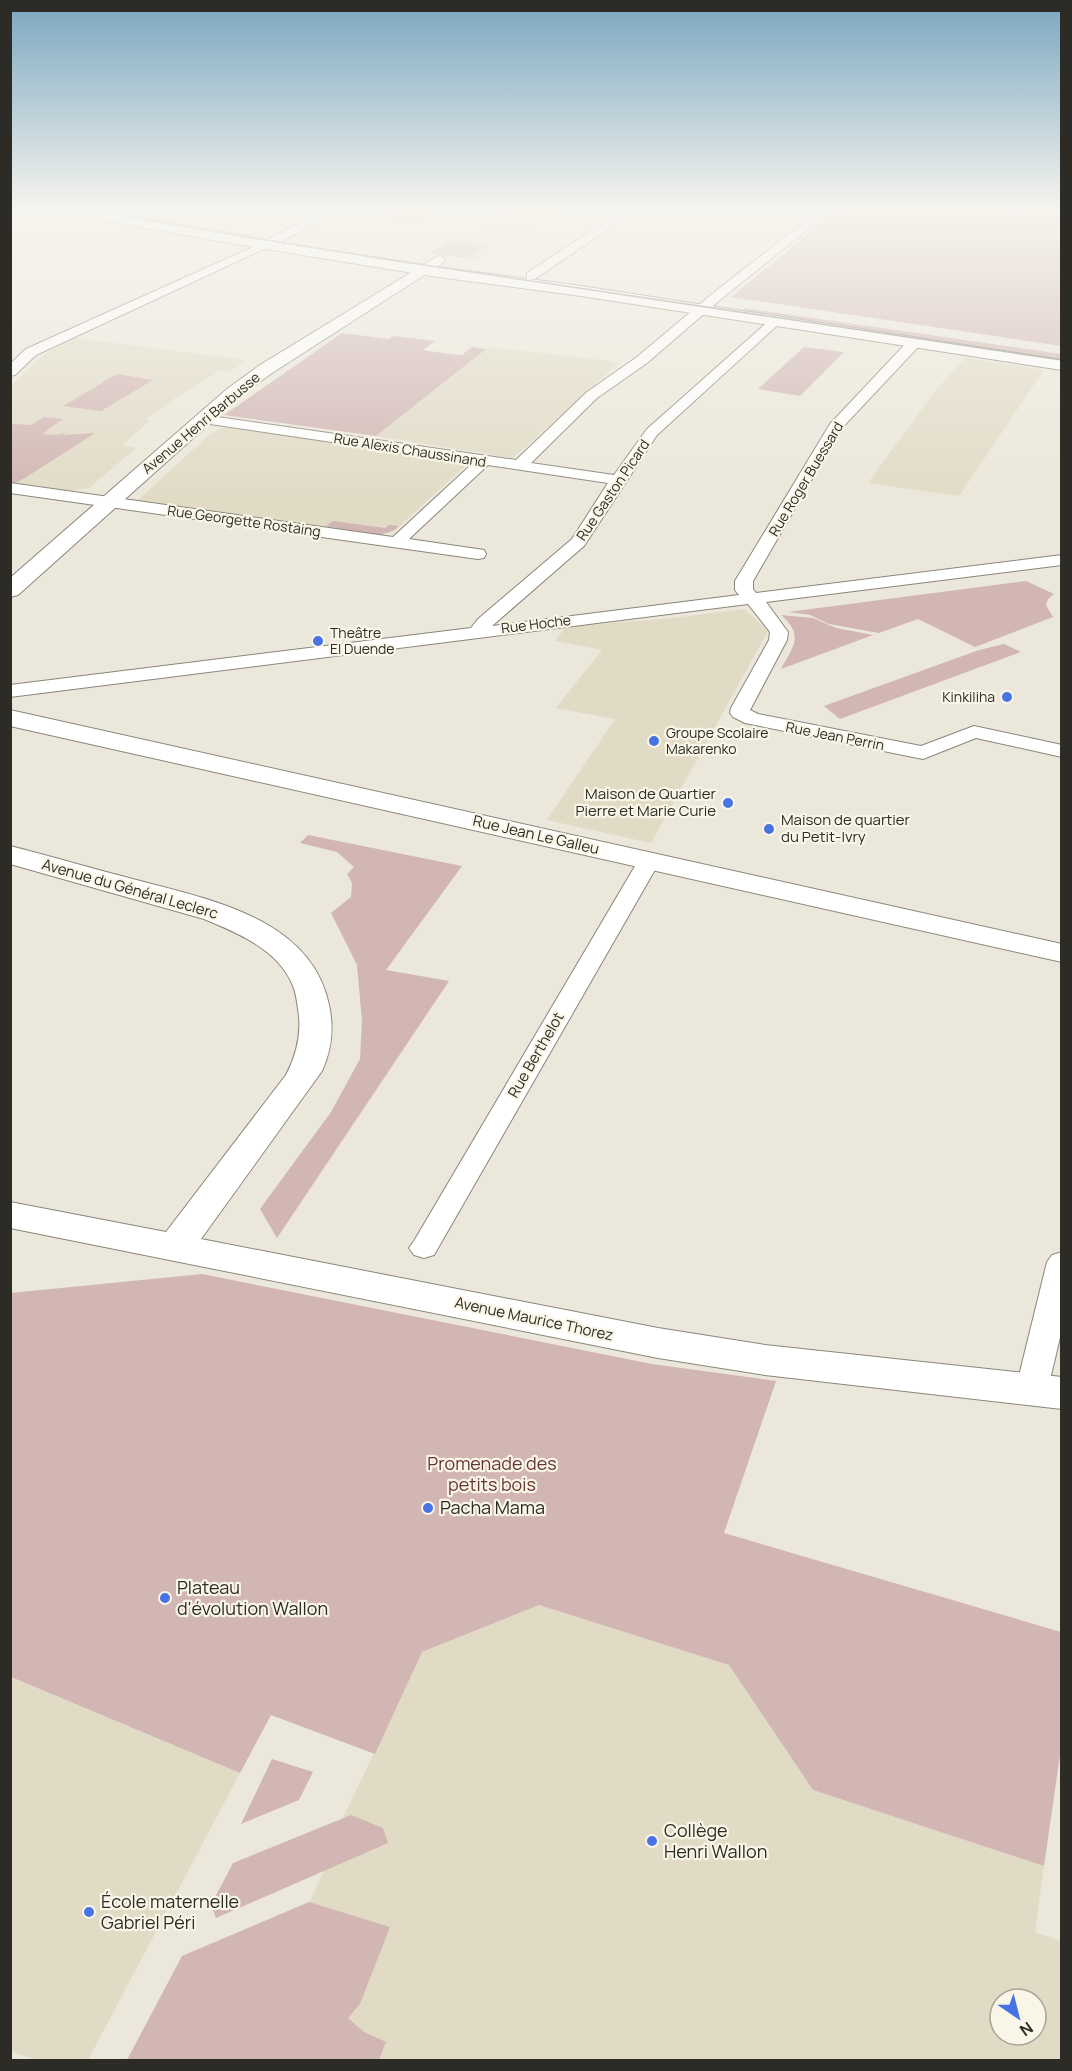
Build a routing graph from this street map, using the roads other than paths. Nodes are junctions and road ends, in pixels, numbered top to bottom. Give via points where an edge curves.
1 (132, 306) edge
2 (365, 306) edge
3 (702, 306) edge
4 (705, 306) junction
5 (775, 322) junction
6 (914, 343) junction
7 (10, 350) edge
8 (31, 352) junction
9 (1062, 352) edge
10 (1062, 365) edge
11 (10, 372) edge
12 (203, 419) junction
13 (484, 461) junction
14 (519, 466) junction
15 (618, 480) junction
16 (10, 488) edge
17 (108, 502) junction
18 (397, 542) junction
19 (478, 554) dead end
20 (1062, 560) edge
21 (10, 590) edge
22 (752, 598) junction
23 (477, 632) junction
24 (10, 691) edge
25 (10, 718) edge
26 (1062, 751) edge
27 (10, 855) edge
28 (649, 861) junction
29 (1062, 953) edge
30 (10, 1215) edge
31 (424, 1248) dead end
32 (174, 1249) junction
33 (1062, 1262) edge
34 (1047, 1390) edge

1 - 8 street
2 - 12 main road, Avenue Henri Barbusse via 266,369
3 - 4 main road
4 - 5 main road
4 - 9 main road
4 - 14 street via 642,360 592,395
5 - 6 main road
5 - 15 street, Rue Gaston Picard via 652,432
6 - 10 main road
6 - 22 street, Rue Roger Buessard via 836,427 744,581 744,590
7 - 8 street
8 - 11 street
12 - 13 street, Rue Alexis Chaussinand
12 - 17 main road, Avenue Henri Barbusse
13 - 14 street, Rue Alexis Chaussinand
13 - 18 street
14 - 15 street, Rue Alexis Chaussinand
15 - 23 street, Rue Gaston Picard via 578,543
16 - 17 street, Rue Georgette Rostaing
17 - 18 street, Rue Georgette Rostaing
17 - 21 main road, Avenue Henri Barbusse
18 - 19 street, Rue Georgette Rostaing
20 - 22 street, Rue Hoche
22 - 23 street, Rue Hoche
22 - 26 street, Rue Jean Perrin via 779,632 741,708 744,716 923,753 974,732
23 - 24 street, Rue Hoche
25 - 28 main road, Rue Jean Le Galleu
27 - 32 main road, Avenue du Général Leclerc via 197,906 237,921 264,935 291,957 316,1001 313,1058
28 - 29 main road, Rue Jean Le Galleu
28 - 31 street, Rue Berthelot
30 - 32 main road, Avenue Maurice Thorez
32 - 34 main road, Avenue Maurice Thorez via 658,1343 765,1360
33 - 34 street

